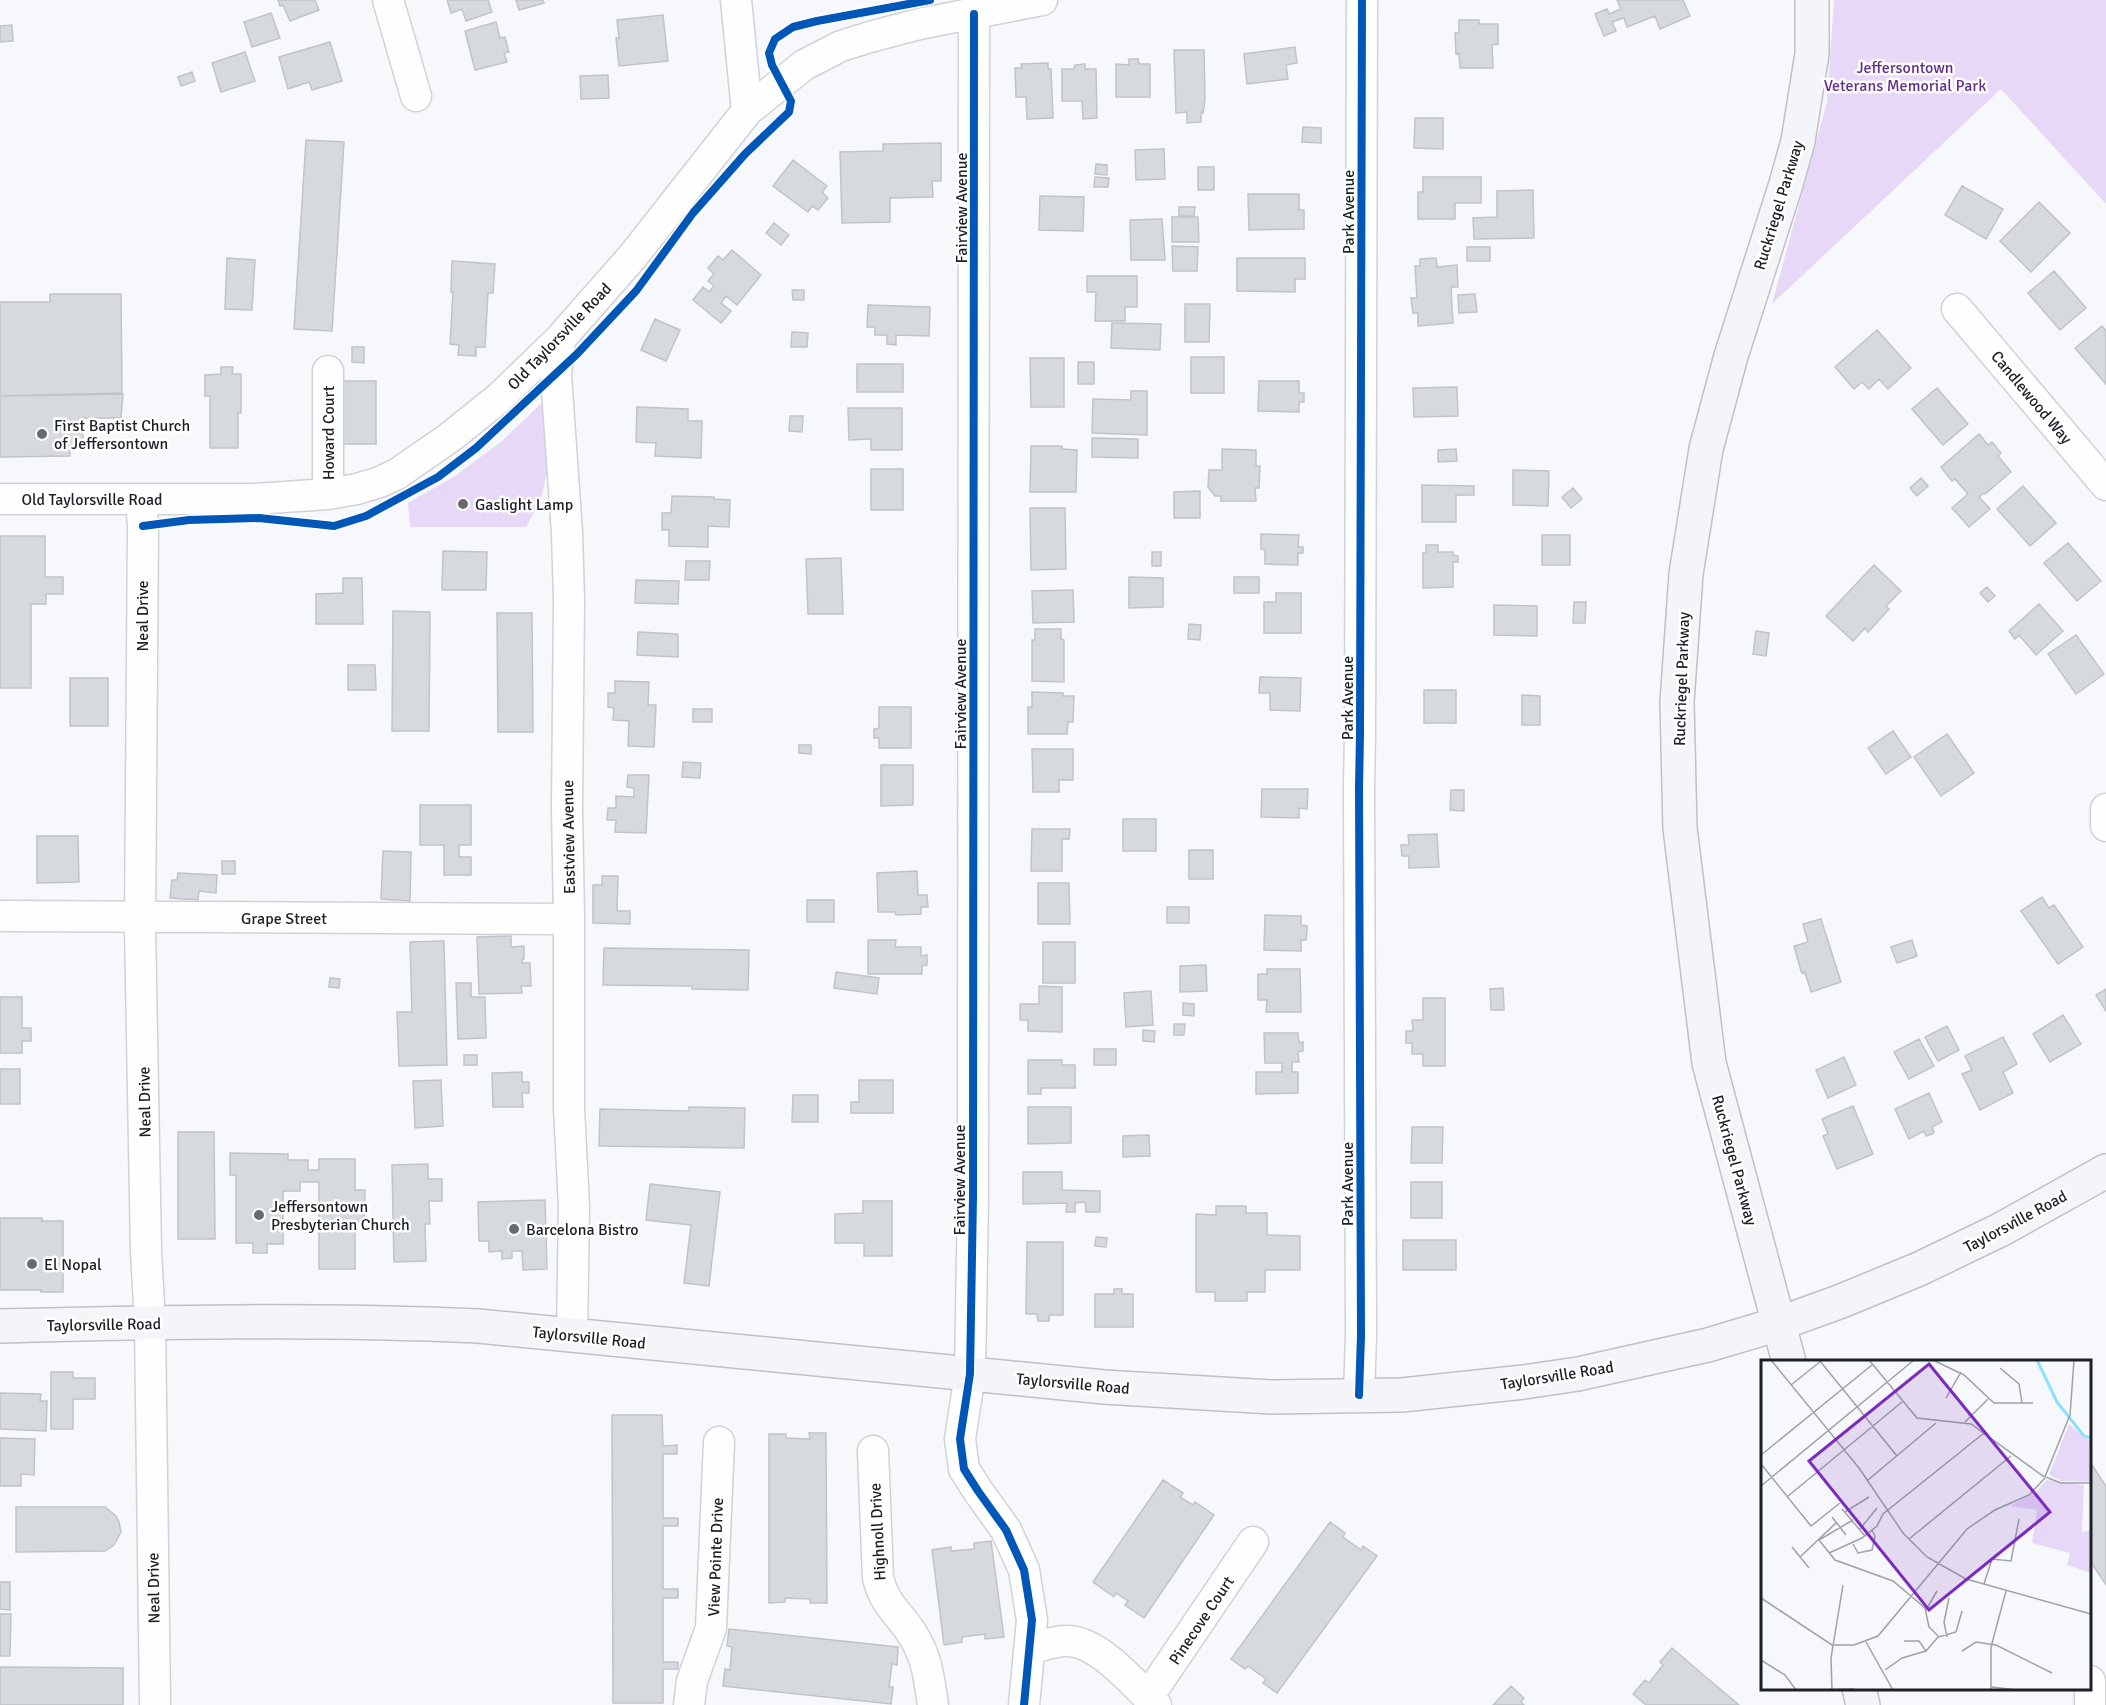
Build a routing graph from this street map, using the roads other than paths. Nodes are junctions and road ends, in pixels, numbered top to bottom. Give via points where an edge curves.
1 (388, 0) edge
2 (736, 0) edge
3 (1042, 0) edge
4 (1362, 0) edge
5 (1812, 0) edge
6 (974, 14) junction
7 (416, 96) dead end
8 (747, 111) junction
9 (1957, 309) dead end
10 (560, 339) junction
11 (328, 371) dead end
12 (2106, 485) edge
13 (328, 494) junction
14 (141, 499) junction
15 (0, 500) edge
16 (2106, 809) edge
17 (2106, 826) edge
18 (0, 916) edge
19 (141, 917) junction
20 (569, 918) junction
21 (2106, 1171) edge
22 (150, 1322) junction
23 (1778, 1324) junction
24 (0, 1326) edge
25 (572, 1336) junction
26 (1789, 1360) edge
27 (970, 1374) junction
28 (1359, 1395) junction
29 (719, 1442) dead end
30 (873, 1451) dead end
31 (1253, 1542) dead end
32 (1029, 1648) junction
33 (1859, 1690) edge
34 (1152, 1701) edge
35 (155, 1705) edge
36 (689, 1705) edge
37 (933, 1705) edge
38 (1024, 1705) edge
39 (1863, 1705) edge

1 - 7 street
2 - 8 street
3 - 6 street, Old Taylorsville Road
4 - 28 street, Park Avenue
5 - 23 main road, Ruckriegel Parkway via 1812,54 1798,141 1731,356 1707,449 1686,574 1677,702 1680,828 1709,1063
6 - 8 street, Old Taylorsville Road via 841,46 804,64
6 - 27 street, Fairview Avenue
8 - 10 street, Old Taylorsville Road via 633,256
9 - 12 street, Candlewood Way
10 - 13 street, Old Taylorsville Road via 499,398 397,474 357,489
10 - 20 street, Eastview Avenue via 556,375 569,600
11 - 13 street, Howard Court
13 - 14 street, Old Taylorsville Road
14 - 15 street, Old Taylorsville Road
14 - 19 street, Neal Drive
16 - 17 street
18 - 19 street, Grape Street
19 - 20 street, Grape Street
19 - 22 street, Neal Drive
20 - 25 street, Eastview Avenue
21 - 23 main road, Taylorsville Road via 2000,1230 1919,1269
22 - 24 main road, Taylorsville Road
22 - 25 main road, Taylorsville Road via 406,1323
22 - 35 street, Neal Drive
23 - 26 main road, Ruckriegel Parkway
23 - 28 main road, Taylorsville Road via 1708,1345 1578,1374 1413,1394
25 - 27 main road, Taylorsville Road
27 - 28 main road, Taylorsville Road via 1271,1397
27 - 32 street, Fairview Avenue via 960,1439 964,1468 1006,1530 1024,1570 1032,1620
29 - 36 street, View Pointe Drive via 711,1628 692,1681
30 - 37 street, Highnoll Drive via 878,1578 882,1594 913,1635 926,1660
31 - 34 street, Pinecove Court
32 - 34 street via 1082,1642 1101,1653
32 - 38 street, Fairview Avenue
33 - 39 main road

